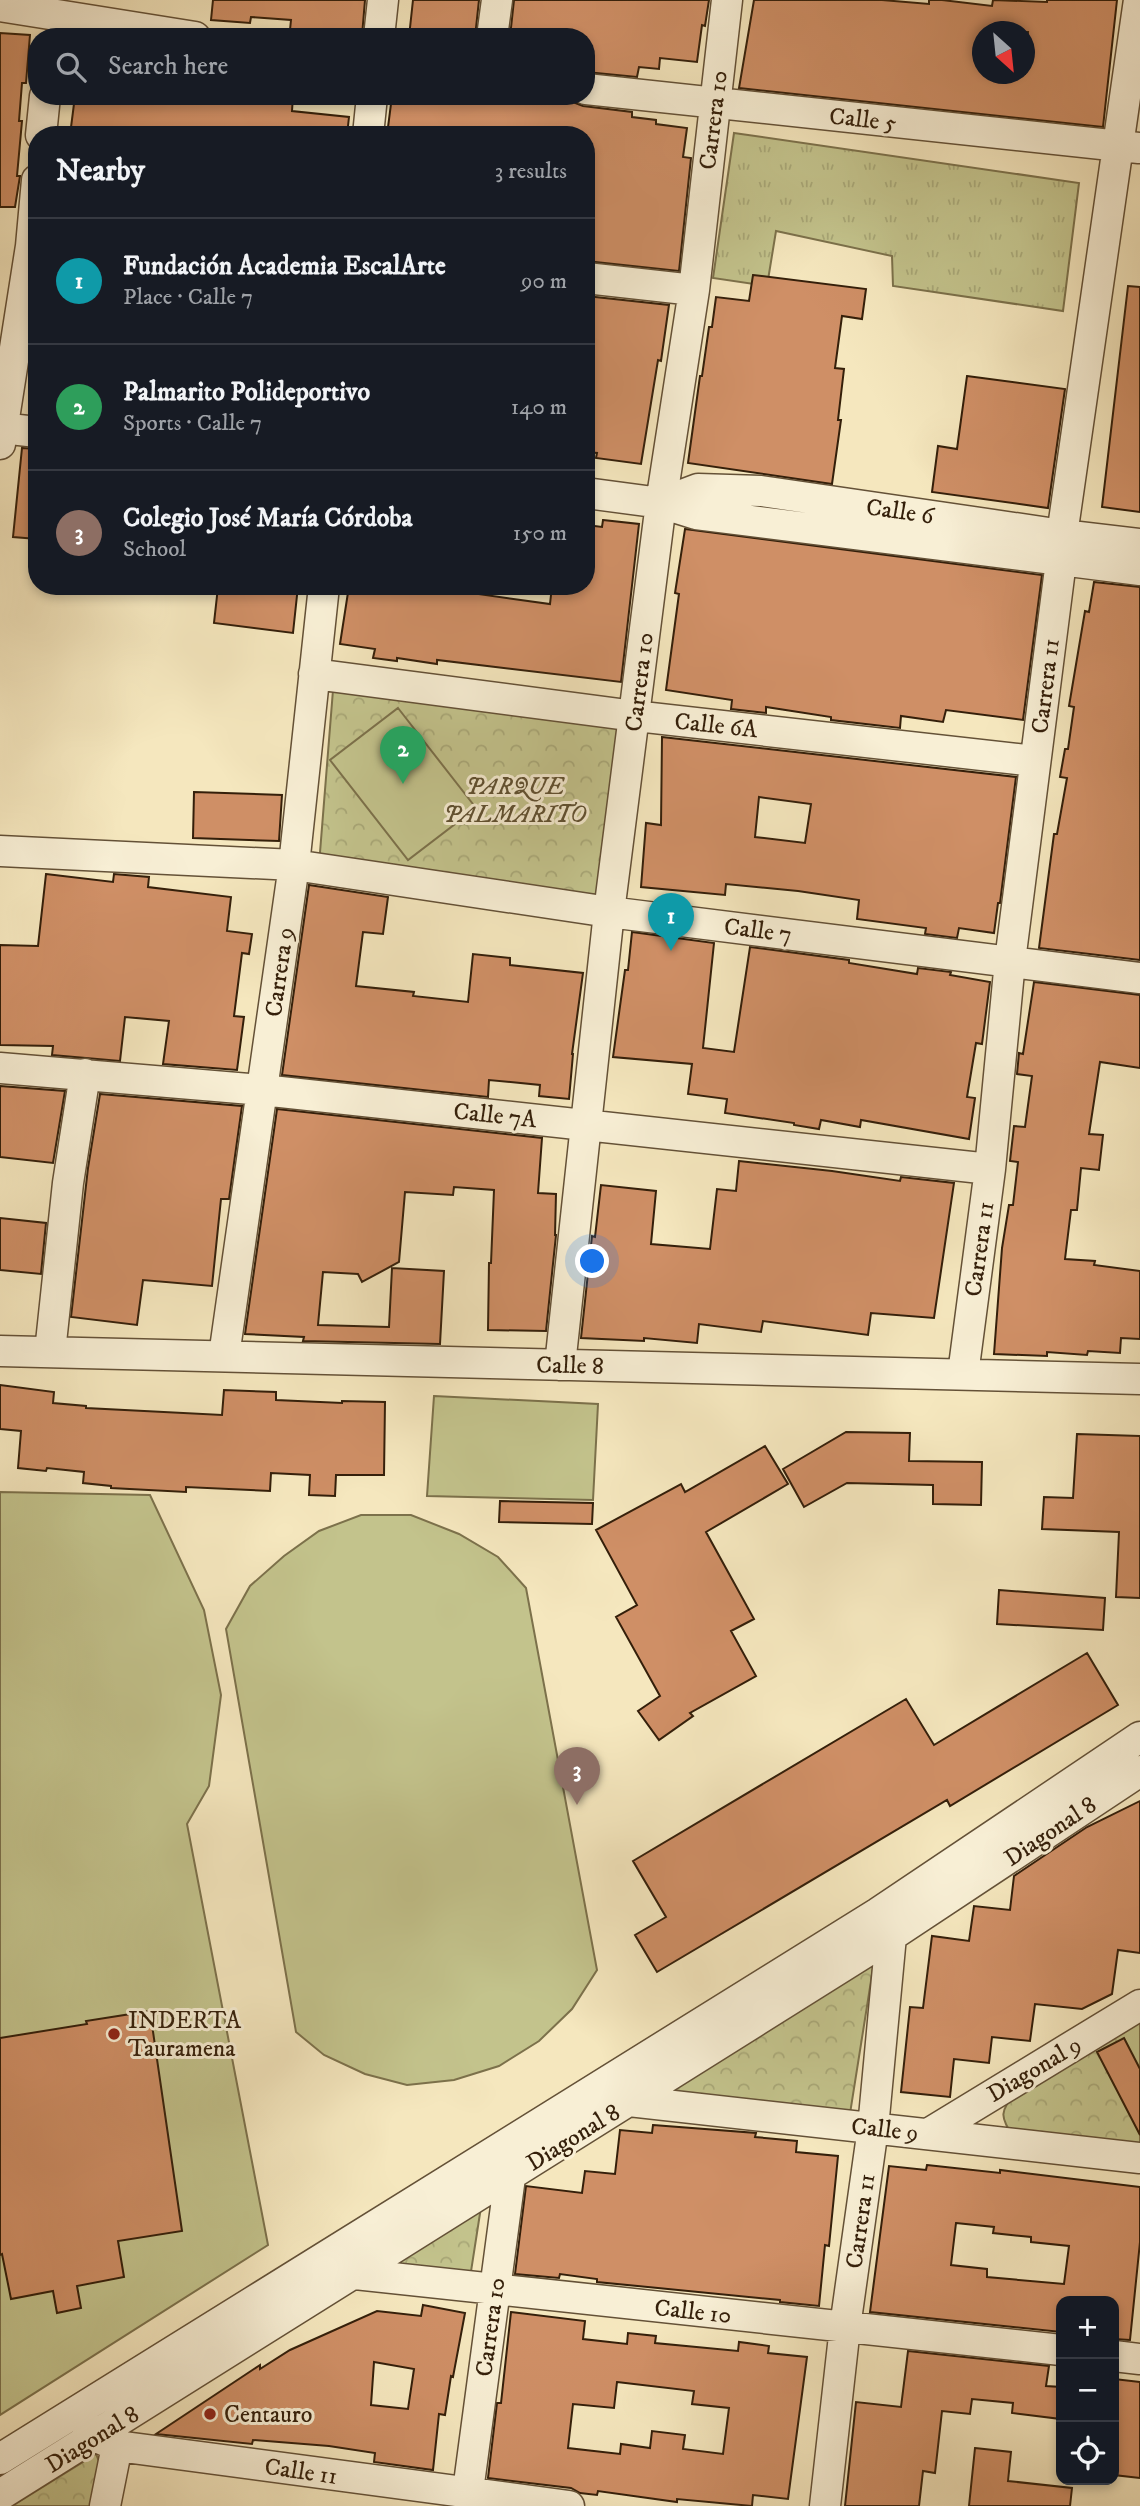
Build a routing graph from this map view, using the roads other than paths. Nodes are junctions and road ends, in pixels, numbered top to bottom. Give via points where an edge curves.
1 (383, 0) edge
2 (497, 0) edge
3 (727, 0) edge
4 (1139, 0) edge
5 (0, 6) edge
6 (52, 16) edge
7 (134, 28) edge
8 (380, 28) edge
9 (493, 28) edge
10 (595, 90) edge
11 (715, 103) junction
12 (43, 105) edge
13 (371, 105) edge
14 (42, 126) edge
15 (369, 126) edge
16 (1130, 147) edge
17 (595, 279) edge
18 (28, 280) edge
19 (694, 289) junction
20 (28, 432) edge
21 (1, 433) edge
22 (595, 494) edge
23 (661, 503) junction
24 (1140, 544) edge
25 (1062, 548) junction
26 (1140, 570) edge
27 (323, 595) edge
28 (314, 674) junction
29 (635, 716) junction
30 (1035, 761) junction
31 (0, 851) edge
32 (294, 864) junction
33 (609, 912) junction
34 (1010, 961) junction
35 (1140, 978) edge
36 (0, 1068) edge
37 (85, 1074) junction
38 (262, 1090) junction
39 (587, 1125) junction
40 (990, 1169) junction
41 (0, 1351) edge
42 (50, 1352) junction
43 (224, 1356) junction
44 (560, 1365) junction
45 (963, 1374) junction
46 (1140, 1379) edge
47 (1140, 1738) edge
48 (1140, 1771) edge
49 (884, 1925) junction
50 (1140, 2005) edge
51 (1011, 2083) junction
52 (629, 2101) junction
53 (873, 2128) junction
54 (928, 2134) junction
55 (1009, 2144) junction
56 (495, 2151) junction
57 (1140, 2158) edge
58 (510, 2177) junction
59 (340, 2248) junction
60 (355, 2274) junction
61 (495, 2289) junction
62 (845, 2327) junction
63 (1056, 2349) edge
64 (1119, 2357) edge
65 (1140, 2359) edge
66 (75, 2414) junction
67 (107, 2442) junction
68 (0, 2459) edge
69 (0, 2495) edge
70 (467, 2499) edge
71 (105, 2506) edge
72 (569, 2506) edge
73 (825, 2506) edge

1 - 8 street
2 - 9 street
3 - 11 street, Carrera 10
4 - 16 street, Carrera 11
5 - 6 street
6 - 7 street
10 - 11 street, Calle 5
11 - 16 street, Calle 5
11 - 19 street, Carrera 10
12 - 14 street
13 - 15 street
16 - 25 street, Carrera 11
17 - 19 street
18 - 21 street
19 - 23 street, Carrera 10
20 - 21 street
22 - 23 street, Calle 6
23 - 25 street, Calle 6 via 696,514
23 - 29 street, Carrera 10
24 - 25 street, Calle 6
25 - 26 street, Calle 6
25 - 30 street, Carrera 11
27 - 28 street, Carrera 9
28 - 29 street, Calle 6A
28 - 32 street, Carrera 9
29 - 30 street, Calle 6A
29 - 33 street, Carrera 10
30 - 34 street, Carrera 11
31 - 32 street, Calle 7
32 - 33 street, Calle 7
32 - 38 street, Carrera 9
33 - 34 street, Calle 7
33 - 39 street, Carrera 10
34 - 35 street, Calle 7
34 - 40 street, Carrera 11
36 - 37 street, Calle 7A
37 - 38 street, Calle 7A
37 - 42 street
38 - 39 street, Calle 7A
38 - 43 street, Carrera 9
39 - 40 street, Calle 7A
39 - 44 street, Carrera 10
40 - 45 street, Carrera 11
41 - 42 street, Calle 8
42 - 43 street, Calle 8
43 - 44 street, Calle 8
44 - 45 street, Calle 8
45 - 46 street, Calle 8
47 - 49 street, Diagonal 8
48 - 49 street, Diagonal 8
49 - 52 street, Diagonal 8
49 - 53 street, Carrera 11
49 - 56 street, Diagonal 8
50 - 51 street, Diagonal 9
51 - 54 street, Diagonal 9
51 - 55 street via 999,2096 995,2113 998,2130
52 - 53 street, Calle 9
52 - 58 street, Diagonal 8
53 - 54 street, Calle 9
53 - 62 street, Carrera 11
54 - 55 street, Calle 9
55 - 57 street, Calle 9
56 - 58 street
56 - 59 street, Diagonal 8
58 - 60 street, Diagonal 8
58 - 61 street, Carrera 10
59 - 60 street
59 - 66 street, Diagonal 8
60 - 61 street, Calle 10
60 - 67 street, Diagonal 8
61 - 62 street, Calle 10
61 - 70 street, Carrera 10
62 - 63 street, Calle 10
62 - 73 street, Carrera 11
64 - 65 street
66 - 67 street
66 - 68 street, Diagonal 8
67 - 69 street, Diagonal 8
67 - 70 street, Calle 11
67 - 71 street
70 - 72 street, Calle 11

